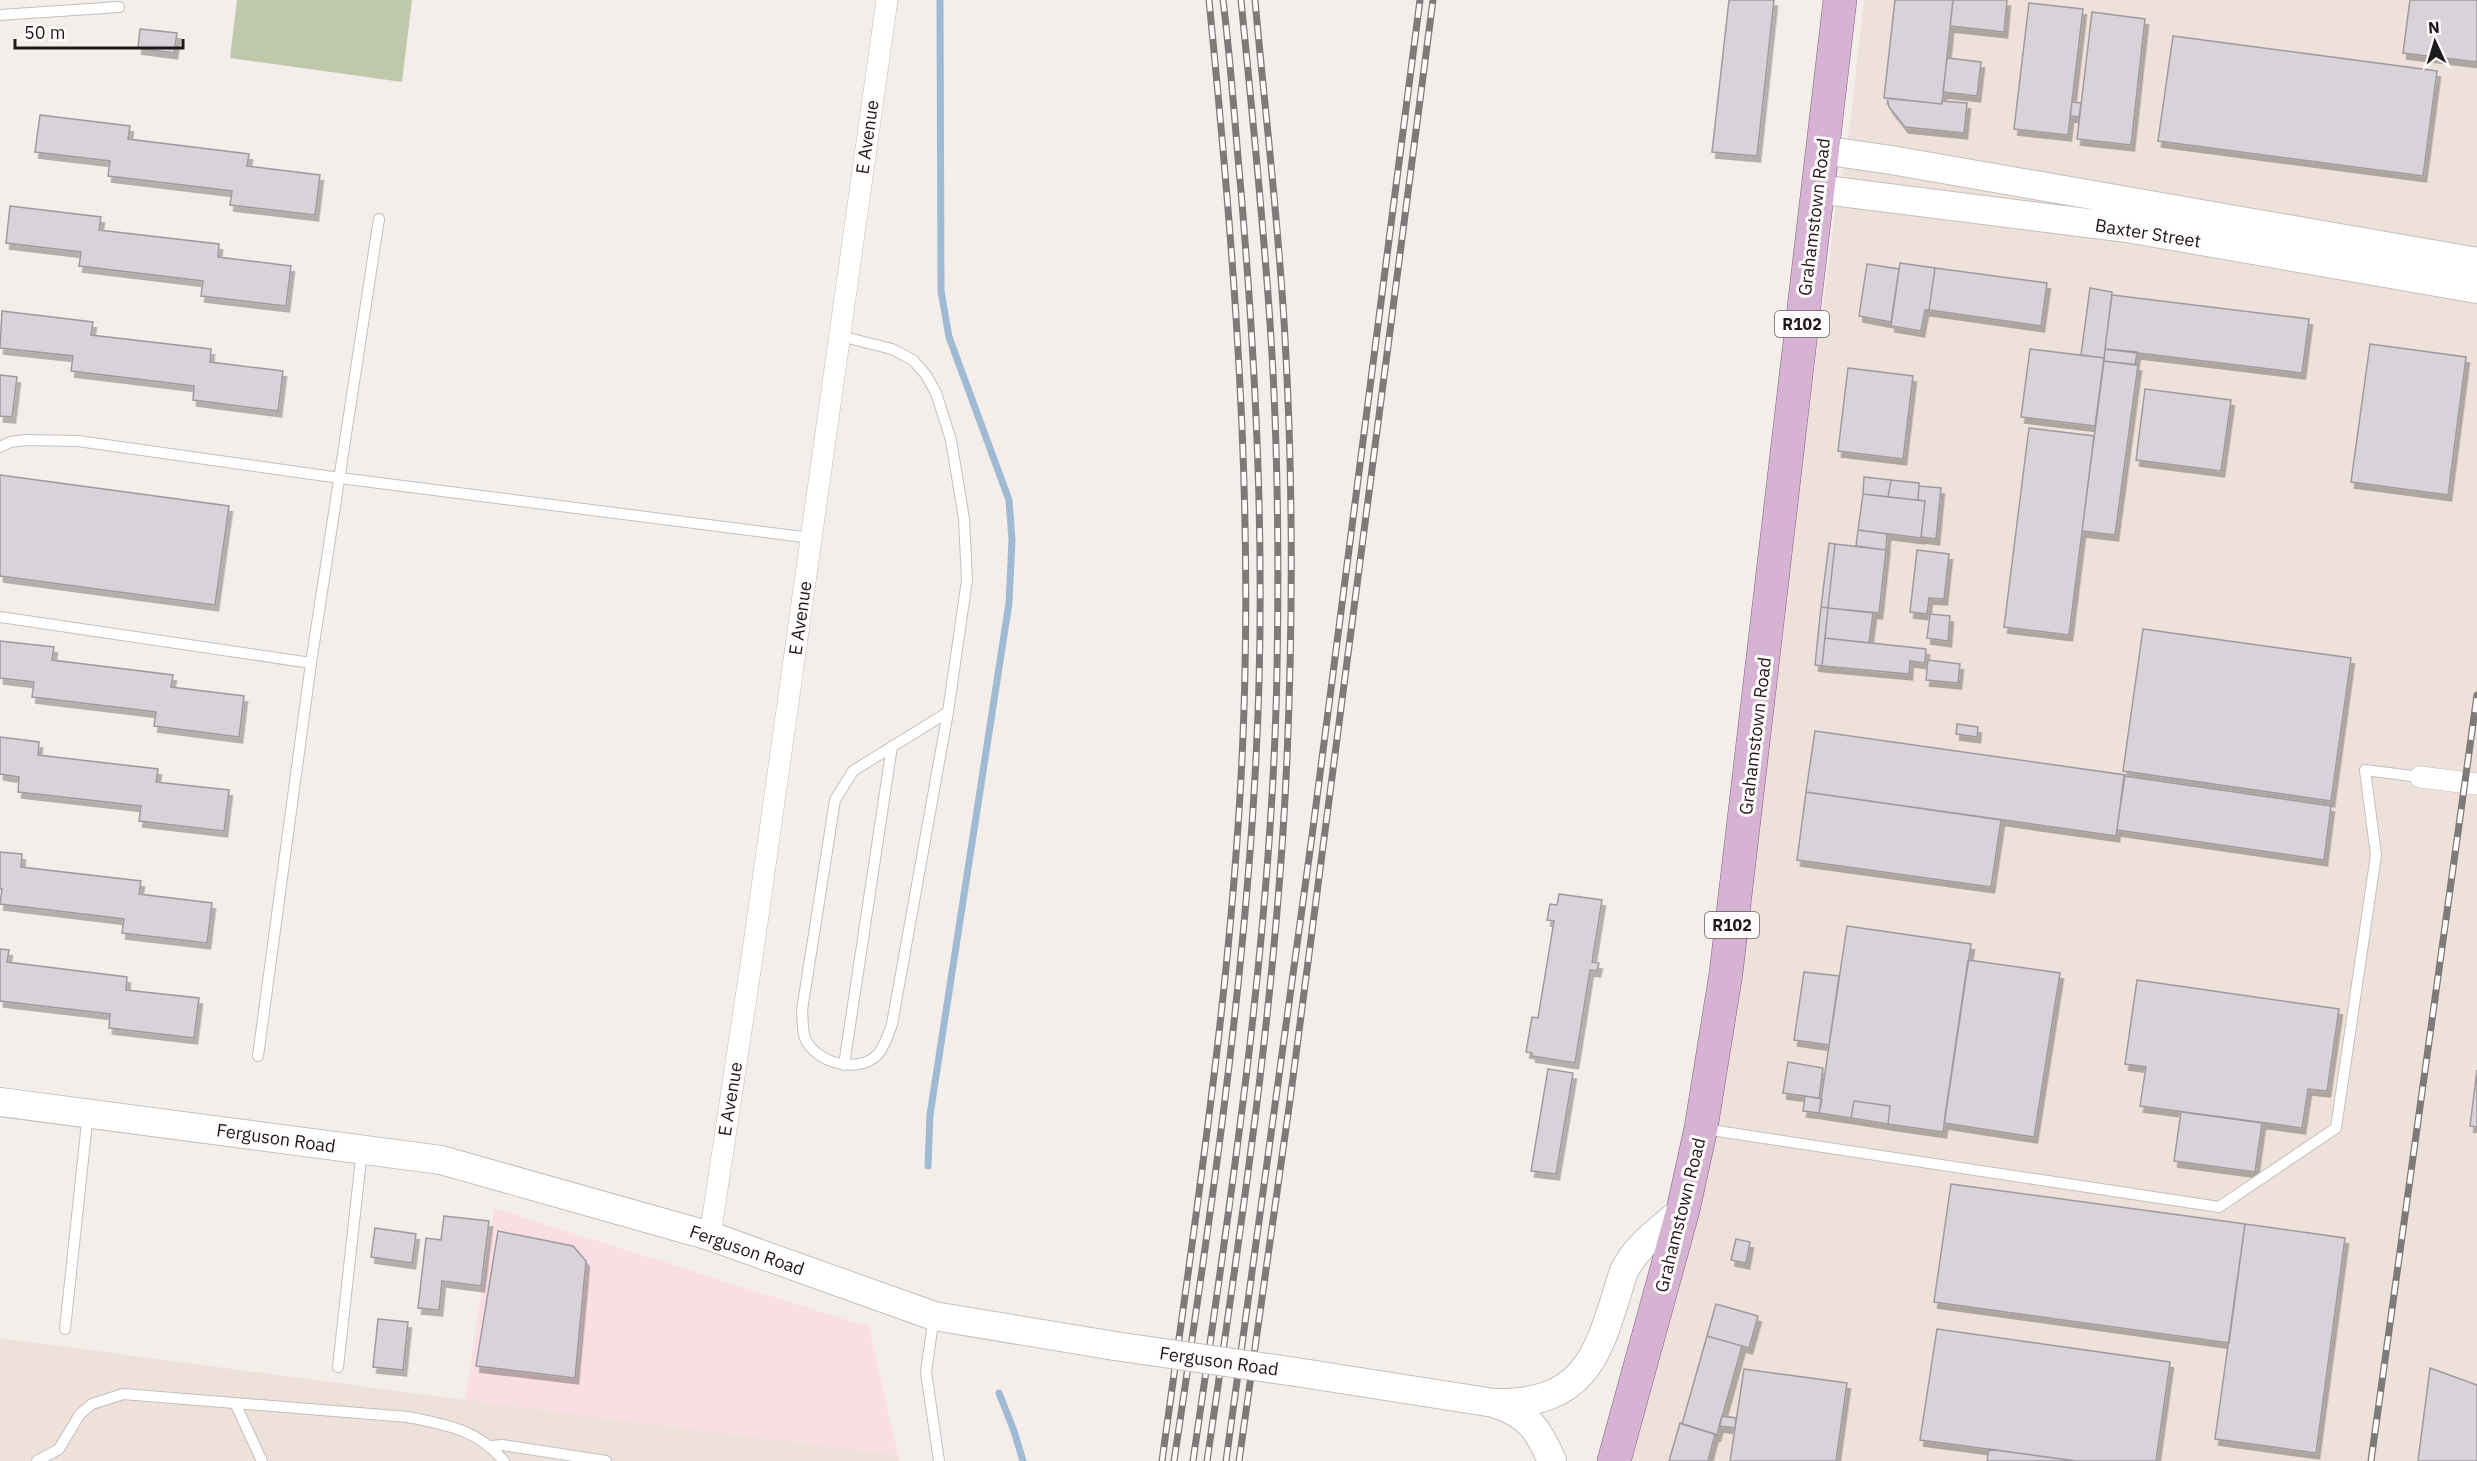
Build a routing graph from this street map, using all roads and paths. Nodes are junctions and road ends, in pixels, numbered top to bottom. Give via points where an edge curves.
1 (886, 0) edge
2 (1840, 0) edge
3 (119, 7) dead end
4 (0, 15) edge
5 (1822, 150) junction
6 (1818, 189) junction
7 (379, 219) dead end
8 (2477, 262) edge
9 (2412, 264) junction
10 (2477, 289) edge
11 (840, 336) junction
12 (0, 447) edge
13 (340, 478) junction
14 (812, 537) junction
15 (0, 617) edge
16 (311, 663) junction
17 (948, 712) junction
18 (892, 746) junction
19 (2420, 777) joint
20 (2477, 784) edge
21 (258, 1056) dead end
22 (844, 1065) junction
23 (0, 1102) edge
24 (88, 1113) junction
25 (1701, 1128) junction
26 (362, 1149) junction
27 (1683, 1210) junction
28 (710, 1236) junction
29 (934, 1316) junction
30 (65, 1329) dead end
31 (338, 1367) dead end
32 (235, 1403) junction
33 (1494, 1403) junction
34 (491, 1446) junction
35 (37, 1461) edge
36 (262, 1461) edge
37 (504, 1461) edge
38 (606, 1461) edge
39 (939, 1461) edge
40 (1552, 1461) edge
41 (1614, 1461) edge

1 - 11 street, E Avenue
2 - 5 main road, Grahamstown Road / R102
3 - 4 lane
5 - 6 main road, Grahamstown Road / R102
5 - 9 main road, Baxter Street via 1891,160
6 - 9 main road, Baxter Street
6 - 25 main road, Grahamstown Road / R102 via 1728,962
7 - 13 lane
8 - 9 main road, Baxter Street
9 - 10 main road, Baxter Street
11 - 14 street, E Avenue
11 - 17 lane via 892,349 913,360 936,393 951,440 964,519 967,580
12 - 13 lane via 26,440 78,441
13 - 14 lane
13 - 16 lane
14 - 28 street, E Avenue
15 - 16 lane
16 - 21 lane
17 - 18 lane
17 - 22 lane via 892,1024 877,1055 866,1062
18 - 22 lane
18 - 22 lane via 853,771 836,800 806,978 802,1010 805,1038 816,1054
19 - 20 street
19 - 25 lane via 2365,770 2376,855 2336,1128 2219,1207
23 - 24 main road, Ferguson Road
24 - 26 main road, Ferguson Road
24 - 30 lane
25 - 27 main road, Grahamstown Road / R102
26 - 28 main road, Ferguson Road via 479,1169
26 - 31 lane
27 - 33 main road, Ferguson Road via 1630,1259 1597,1351 1580,1376 1537,1400
27 - 41 main road, Grahamstown Road / R102
28 - 29 main road, Ferguson Road
29 - 33 main road, Ferguson Road, bridge
29 - 39 lane via 926,1372
32 - 34 lane via 408,1417 457,1428
32 - 35 lane via 123,1394 92,1404 80,1414 59,1449
32 - 36 lane
33 - 40 main road, Ferguson Road via 1515,1410 1528,1420
34 - 37 lane
34 - 38 lane

